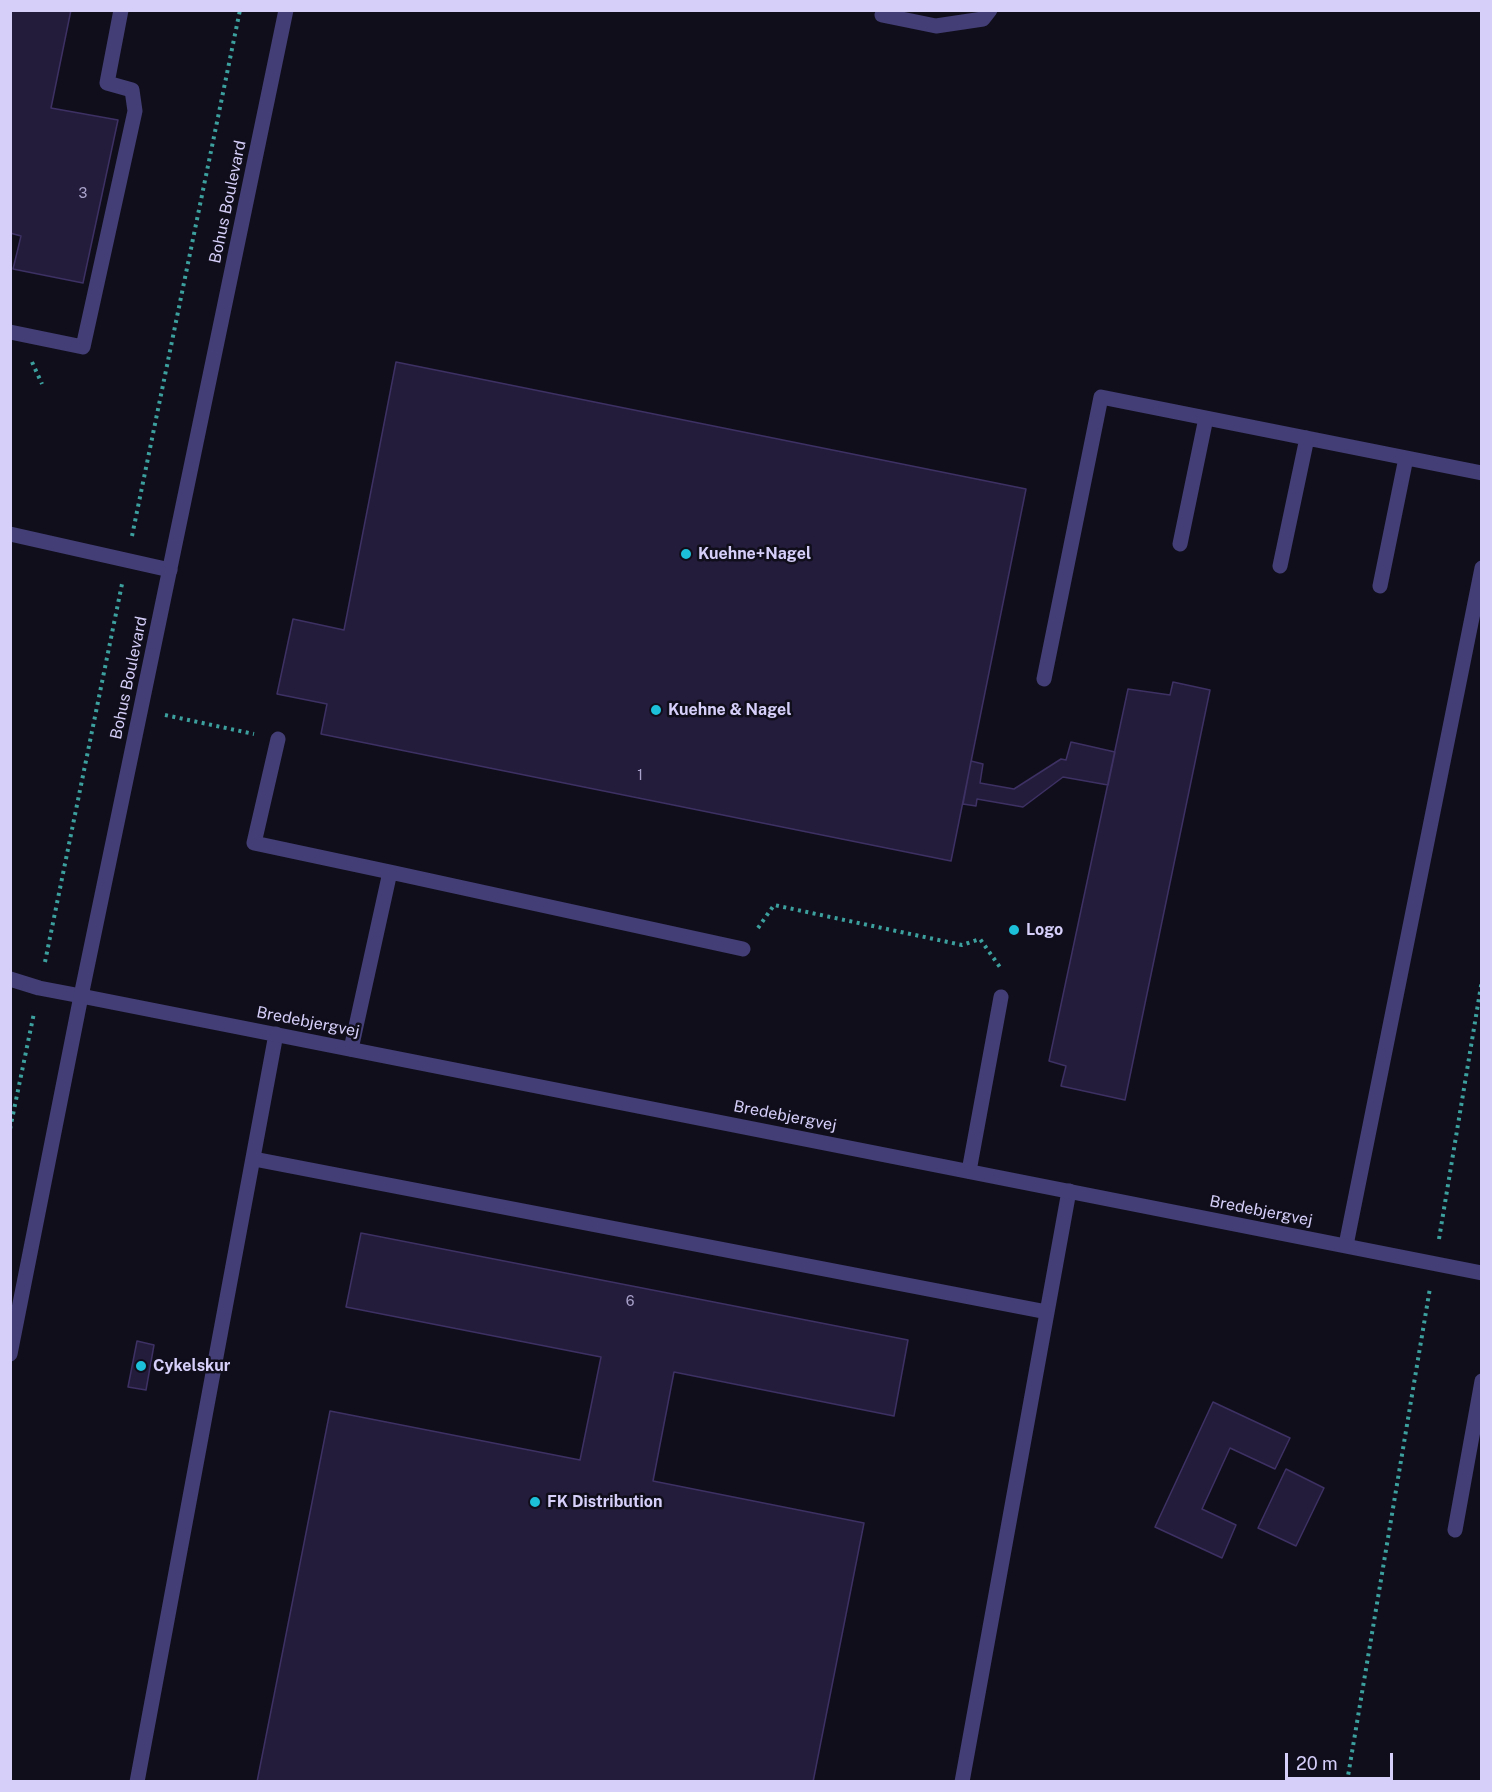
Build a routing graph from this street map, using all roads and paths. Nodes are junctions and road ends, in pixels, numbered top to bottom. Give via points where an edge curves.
1 (121, 10) edge
2 (286, 10) edge
3 (990, 10) edge
4 (882, 15) dead end
5 (10, 332) edge
6 (1206, 418) junction
7 (1306, 438) junction
8 (1406, 458) junction
9 (1482, 473) edge
10 (10, 534) edge
11 (1180, 544) dead end
12 (1280, 566) dead end
13 (1482, 568) edge
14 (170, 570) junction
15 (1380, 586) dead end
16 (1044, 679) dead end
17 (141, 709) junction
18 (278, 740) joint
19 (390, 872) junction
20 (743, 949) joint
21 (10, 979) edge
22 (1482, 981) edge
23 (81, 996) junction
24 (1001, 997) joint
25 (276, 1034) junction
26 (351, 1049) junction
27 (254, 1159) junction
28 (969, 1171) junction
29 (1069, 1191) junction
30 (1346, 1245) junction
31 (1435, 1263) junction
32 (1482, 1273) edge
33 (1047, 1312) junction
34 (10, 1354) edge
35 (1482, 1381) edge
36 (1455, 1530) dead end
37 (137, 1782) edge
38 (962, 1782) edge
39 (1347, 1782) edge

1 - 5 street via 107,83 132,90 135,111 83,347
2 - 14 street, Bohus Boulevard
3 - 4 street via 983,19 936,26
6 - 7 street
6 - 11 street
6 - 16 street via 1101,397
7 - 8 street
7 - 12 street
8 - 9 street
8 - 15 street
10 - 14 street
13 - 30 street
14 - 17 street, Bohus Boulevard
17 - 18 path
17 - 23 street, Bohus Boulevard
18 - 19 street via 254,843
19 - 20 street
19 - 26 street
20 - 24 path via 774,905 962,945 980,939 1004,974
21 - 23 street, Bredebjergvej
22 - 31 path
23 - 25 street, Bredebjergvej
23 - 34 street, Bohus Boulevard
24 - 28 street
25 - 26 street, Bredebjergvej
25 - 27 street
26 - 28 street, Bredebjergvej
27 - 33 street
27 - 37 street
28 - 29 street, Bredebjergvej
29 - 30 street, Bredebjergvej
29 - 33 street
30 - 31 street, Bredebjergvej
31 - 32 street, Bredebjergvej
31 - 39 path
33 - 38 street
35 - 36 street

